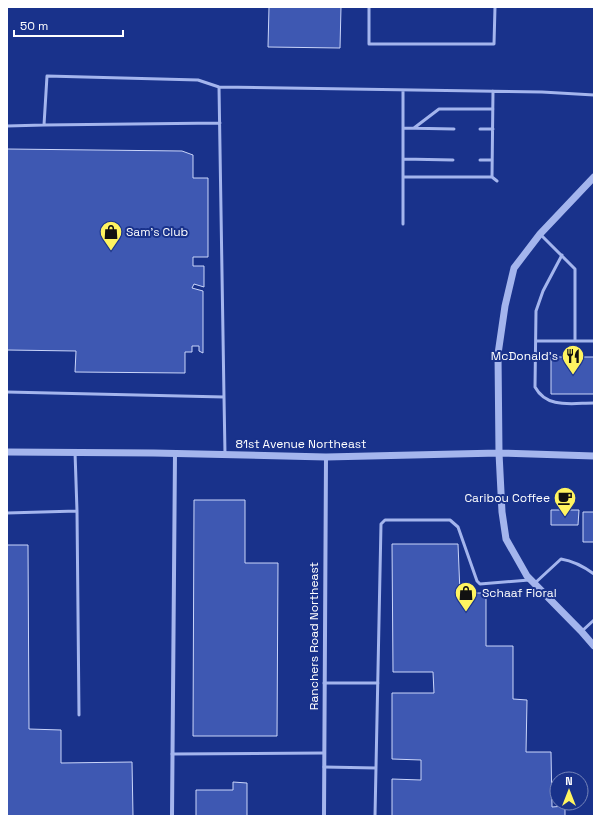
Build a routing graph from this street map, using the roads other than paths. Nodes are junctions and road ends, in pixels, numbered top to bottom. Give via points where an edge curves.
1 (369, 7) edge
2 (495, 7) edge
3 (219, 87) junction
4 (403, 90) junction
5 (493, 91) junction
6 (594, 95) edge
7 (493, 109) junction
8 (220, 123) junction
9 (44, 125) junction
10 (7, 126) edge
11 (403, 128) junction
12 (414, 128) junction
13 (454, 128) dead end
14 (480, 129) dead end
15 (493, 129) junction
16 (403, 159) junction
17 (453, 160) dead end
18 (480, 160) dead end
19 (492, 160) junction
20 (403, 177) junction
21 (492, 177) junction
22 (593, 180) edge
23 (497, 181) dead end
24 (403, 224) dead end
25 (540, 234) junction
26 (562, 255) junction
27 (536, 341) junction
28 (574, 341) junction
29 (594, 341) edge
30 (7, 392) edge
31 (224, 397) junction
32 (594, 403) edge
33 (7, 452) edge
34 (75, 452) junction
35 (499, 453) junction
36 (175, 454) junction
37 (225, 455) junction
38 (594, 456) edge
39 (326, 457) junction
40 (77, 511) junction
41 (7, 513) edge
42 (594, 574) edge
43 (533, 581) junction
44 (594, 620) edge
45 (582, 632) junction
46 (594, 646) edge
47 (324, 683) junction
48 (378, 683) junction
49 (78, 715) dead end
50 (324, 753) junction
51 (172, 754) junction
52 (324, 767) junction
53 (376, 768) junction
54 (172, 816) edge
55 (324, 816) edge
56 (375, 816) edge

1 - 2 lane via 369,44 494,44
3 - 4 lane
3 - 8 lane
3 - 9 lane via 198,80 47,76
4 - 5 lane
4 - 11 lane
5 - 6 lane
5 - 7 lane
7 - 12 lane via 439,109
7 - 15 lane
8 - 9 lane
8 - 31 lane
9 - 10 lane
11 - 12 lane
11 - 16 lane
12 - 13 lane
14 - 15 lane
15 - 19 lane
16 - 17 lane
16 - 20 lane
18 - 19 lane
19 - 21 lane
20 - 21 lane
20 - 24 lane
21 - 23 lane
22 - 25 street
25 - 26 lane
25 - 35 street via 514,268 505,306 498,354
26 - 27 lane via 536,311
26 - 28 lane via 575,268
27 - 28 lane
27 - 32 lane via 535,387 539,394 554,402
28 - 29 lane
30 - 31 lane
31 - 37 lane
33 - 34 street, 81st Avenue Northeast
34 - 36 street, 81st Avenue Northeast
34 - 40 lane
35 - 38 street, 81st Avenue Northeast
35 - 39 street, 81st Avenue Northeast
35 - 43 street via 506,539 527,576
36 - 37 street, 81st Avenue Northeast
36 - 51 street
37 - 39 street, 81st Avenue Northeast
39 - 47 street, Ranchers Road Northeast
40 - 41 lane
40 - 49 lane
42 - 43 lane via 582,565 561,559
43 - 45 street
43 - 48 lane via 480,584 458,527 450,520 385,520 381,524
44 - 45 lane
45 - 46 street
47 - 48 lane
47 - 50 street, Ranchers Road Northeast
48 - 53 lane
50 - 51 lane
50 - 52 street, Ranchers Road Northeast
51 - 54 street
52 - 53 lane
52 - 55 street, Ranchers Road Northeast
53 - 56 lane

